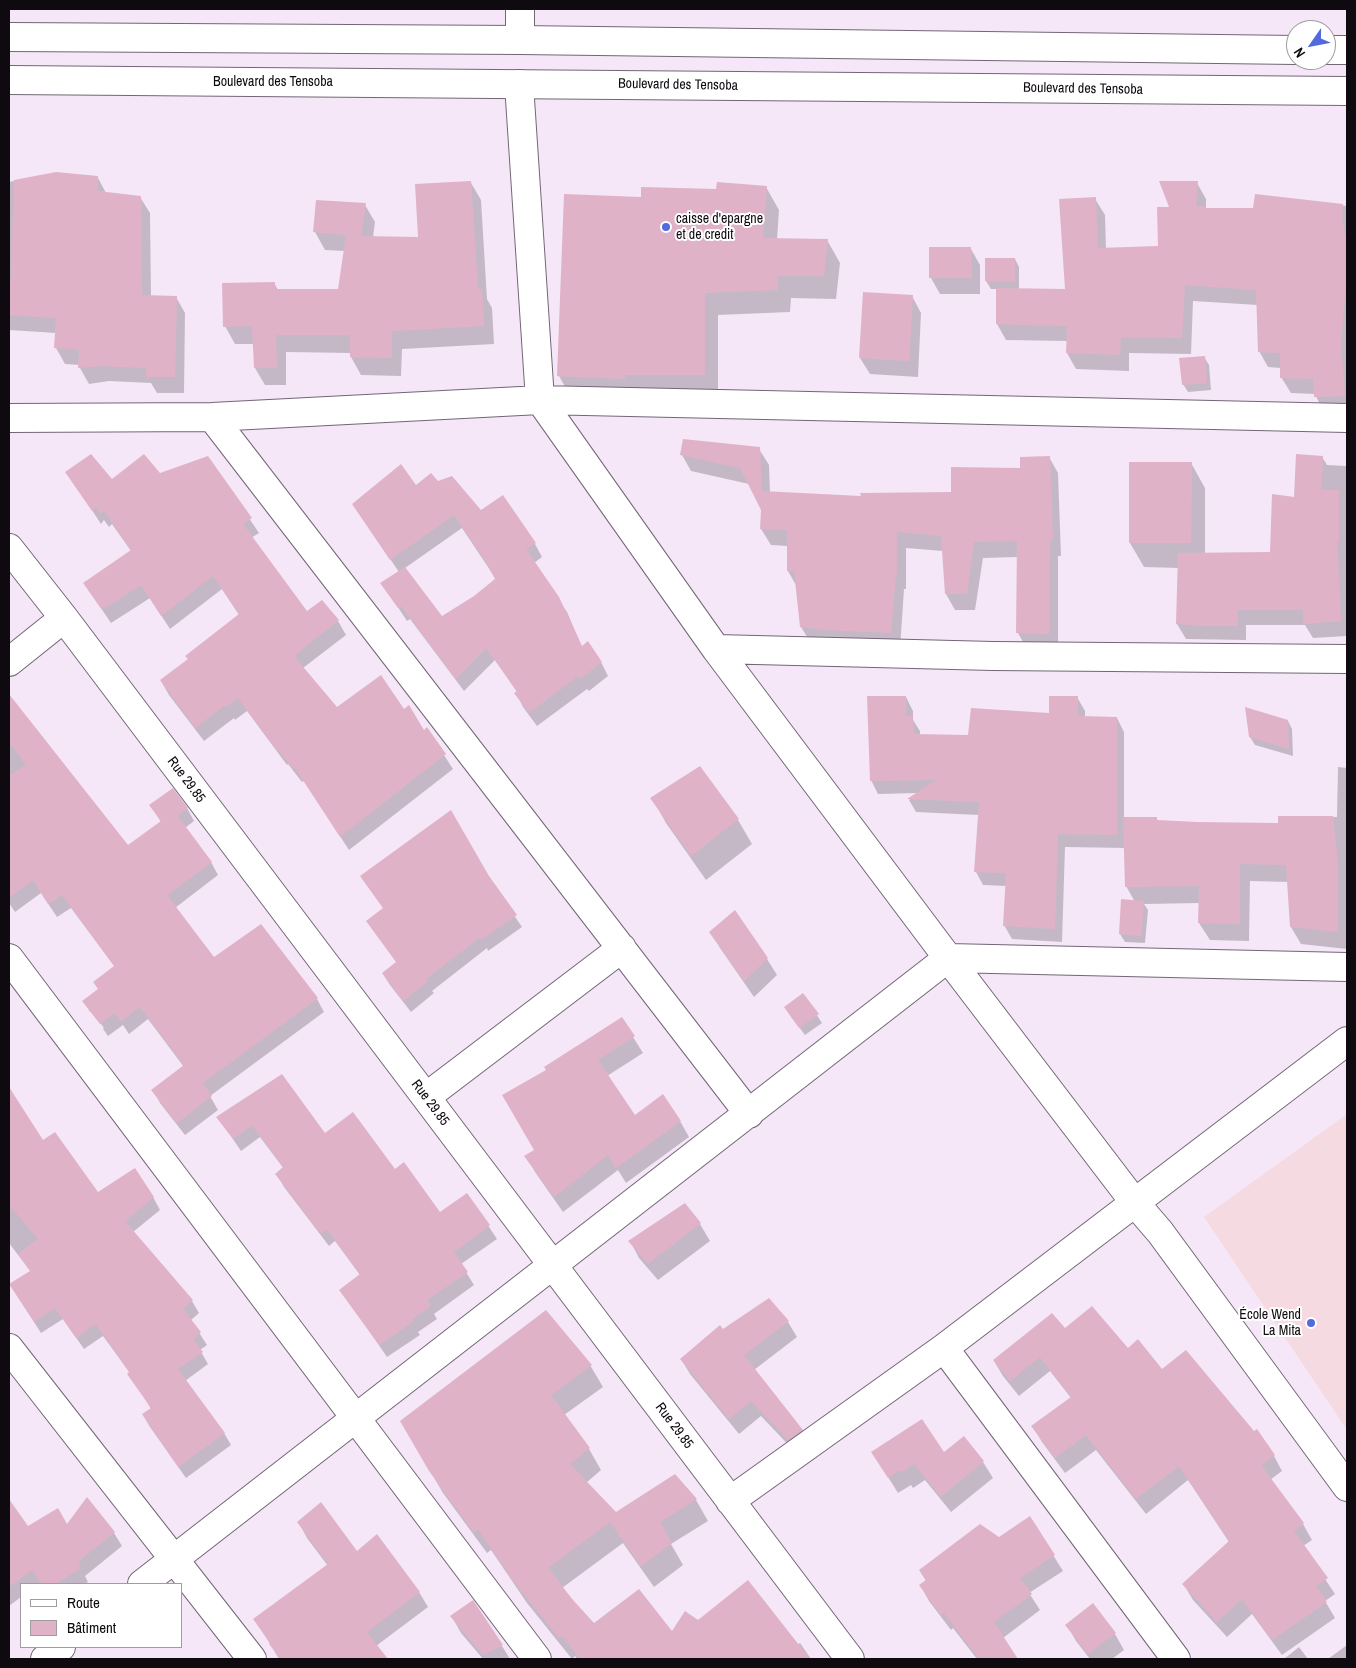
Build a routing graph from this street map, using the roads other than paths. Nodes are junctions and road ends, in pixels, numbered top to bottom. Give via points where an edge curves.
1 (520, 9) edge
2 (9, 37) edge
3 (520, 40) junction
4 (1286, 50) edge
5 (9, 80) edge
6 (519, 84) junction
7 (1347, 91) edge
8 (540, 400) junction
9 (212, 416) junction
10 (9, 418) edge
11 (1347, 418) edge
12 (9, 548) edge
13 (64, 618) junction
14 (716, 649) junction
15 (1347, 659) edge
16 (9, 662) edge
17 (622, 948) junction
18 (9, 958) edge
19 (948, 958) junction
20 (1347, 967) edge
21 (1347, 1041) edge
22 (426, 1098) junction
23 (749, 1114) junction
24 (1135, 1203) junction
25 (552, 1266) junction
26 (9, 1348) edge
27 (944, 1348) junction
28 (355, 1419) junction
29 (1347, 1487) edge
30 (730, 1501) junction
31 (174, 1559) junction
32 (143, 1583) edge
33 (60, 1648) edge
34 (45, 1659) edge
35 (252, 1659) edge
36 (537, 1659) edge
37 (850, 1659) edge
38 (1176, 1659) edge

1 - 3 street
2 - 3 street
3 - 4 street
5 - 6 street, Boulevard des Tensoba
6 - 7 street, Boulevard des Tensoba
6 - 8 street
8 - 9 street
8 - 11 street
8 - 14 street
9 - 10 street
9 - 17 street
12 - 13 street, Rue 29.85
13 - 16 street
13 - 22 street, Rue 29.85
14 - 15 street via 993,656
14 - 19 street
17 - 22 street
17 - 23 street
18 - 28 street
19 - 20 street
19 - 23 street
19 - 24 street
21 - 24 street
22 - 25 street, Rue 29.85
23 - 25 street
24 - 27 street
24 - 29 street via 1160,1232
25 - 28 street
25 - 30 street, Rue 29.85
26 - 31 street
27 - 30 street
27 - 38 street
28 - 31 street
28 - 36 street
30 - 37 street, Rue 29.85
31 - 32 street
31 - 35 street
33 - 34 street

